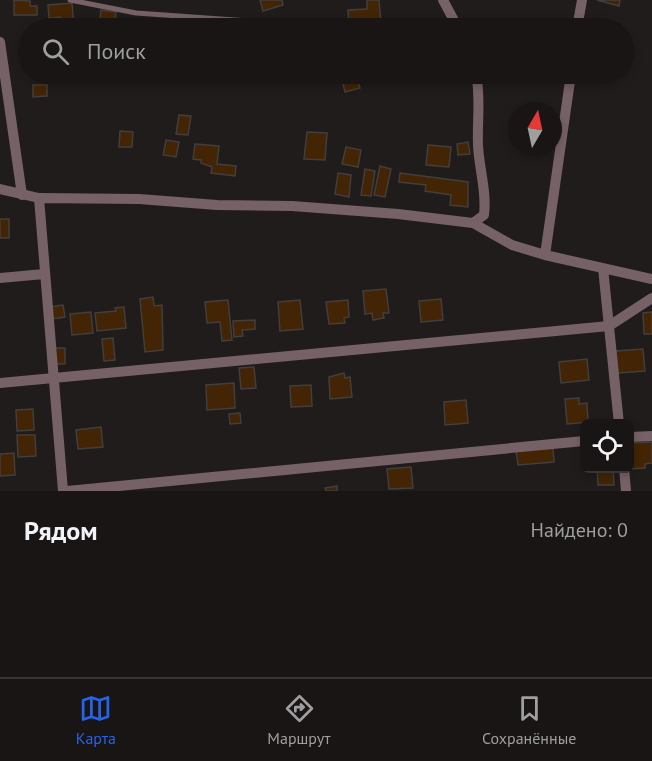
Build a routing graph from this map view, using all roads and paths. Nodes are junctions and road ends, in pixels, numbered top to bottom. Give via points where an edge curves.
1 (70, 0) edge
2 (443, 0) edge
3 (582, 0) edge
4 (207, 18) edge
5 (453, 18) edge
6 (579, 18) edge
7 (0, 42) edge
8 (1, 57) edge
9 (477, 84) edge
10 (570, 84) edge
11 (0, 189) edge
12 (22, 195) junction
13 (39, 198) junction
14 (473, 223) junction
15 (545, 255) junction
16 (603, 268) junction
17 (44, 274) junction
18 (0, 278) edge
19 (652, 279) edge
20 (652, 298) edge
21 (609, 326) junction
22 (52, 378) junction
23 (0, 383) edge
24 (619, 419) edge
25 (652, 436) edge
26 (634, 437) edge
27 (580, 441) edge
28 (624, 473) edge
29 (65, 491) edge
30 (626, 491) edge

1 - 4 lane via 136,13
2 - 5 street
3 - 6 street
7 - 8 street
8 - 12 street
9 - 14 street via 478,143 486,197 484,215
10 - 15 street
11 - 12 street
12 - 13 street
13 - 14 street via 292,206
13 - 17 street
14 - 15 street via 512,245
15 - 16 street
16 - 19 street
16 - 21 street
17 - 18 street
17 - 22 street
20 - 21 street
21 - 22 street
21 - 24 street
22 - 23 street
22 - 29 street
25 - 26 street
27 - 29 street
28 - 30 street

